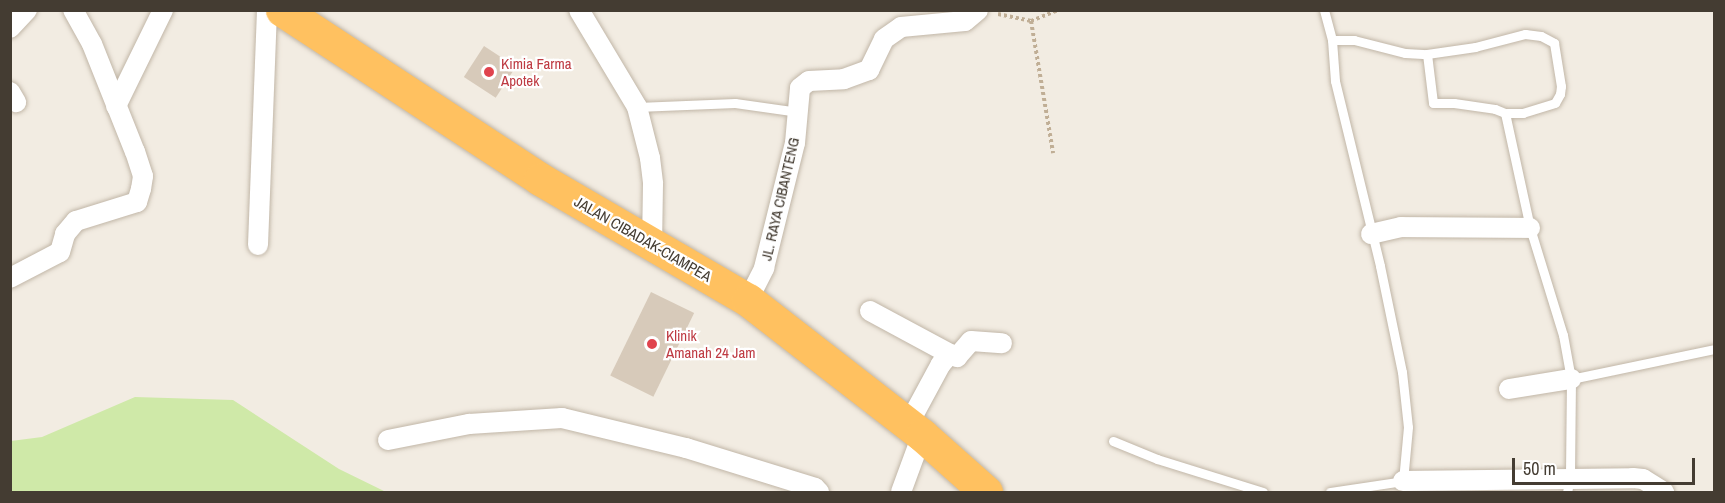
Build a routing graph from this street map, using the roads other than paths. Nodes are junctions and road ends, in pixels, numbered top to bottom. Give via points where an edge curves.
1 (27, 10) edge
2 (73, 10) edge
3 (163, 10) edge
4 (267, 10) edge
5 (282, 10) edge
6 (579, 10) edge
7 (1324, 10) edge
8 (985, 12) edge
9 (10, 28) edge
10 (1332, 40) junction
11 (1426, 54) junction
12 (116, 106) junction
13 (637, 107) junction
14 (798, 112) junction
15 (1505, 114) junction
16 (1530, 228) junction
17 (1371, 234) junction
18 (258, 245) dead end
19 (652, 245) junction
20 (10, 278) edge
21 (748, 300) junction
22 (870, 310) dead end
23 (1002, 343) dead end
24 (1714, 349) edge
25 (950, 354) junction
26 (1571, 379) junction
27 (1509, 389) dead end
28 (915, 430) junction
29 (388, 440) dead end
30 (1113, 441) dead end
31 (1403, 481) junction
32 (1568, 486) edge
33 (819, 492) edge
34 (901, 492) edge
35 (986, 492) edge
36 (1263, 492) edge
37 (1330, 492) edge
38 (1665, 492) edge

1 - 9 street
2 - 12 street via 92,44
3 - 12 street
4 - 18 street
5 - 19 highway, JALAN CIBADAK-CIAMPEA via 540,179
6 - 13 street
7 - 10 lane
8 - 14 street, JL. RAYA CIBANTENG via 965,21 901,27 884,39 869,70 859,76 802,85
10 - 11 lane via 1354,40 1405,53
10 - 17 lane via 1335,81
11 - 15 lane via 1433,103 1464,104
11 - 15 lane via 1526,34 1554,42 1561,86 1555,103
12 - 20 street via 143,176 137,202 76,220 65,234 60,252
13 - 14 lane via 735,103
13 - 19 street via 651,167
14 - 21 street, JL. RAYA CIBANTENG via 795,143 764,268
15 - 16 lane
16 - 17 street via 1401,227
16 - 26 lane via 1563,335
17 - 31 lane via 1406,401
19 - 21 highway, JALAN CIBADAK-CIAMPEA
21 - 28 highway, JALAN CIBADAK-CIAMPEA
22 - 25 street
23 - 25 street via 971,341 957,357
24 - 26 lane
25 - 28 street via 941,364
26 - 27 street
26 - 32 lane
28 - 34 street
28 - 35 highway, JALAN CIBADAK-CIAMPEA
29 - 33 street via 469,424 562,418 686,448
30 - 36 lane
31 - 32 street
31 - 37 lane
32 - 38 street via 1633,478 1643,479

